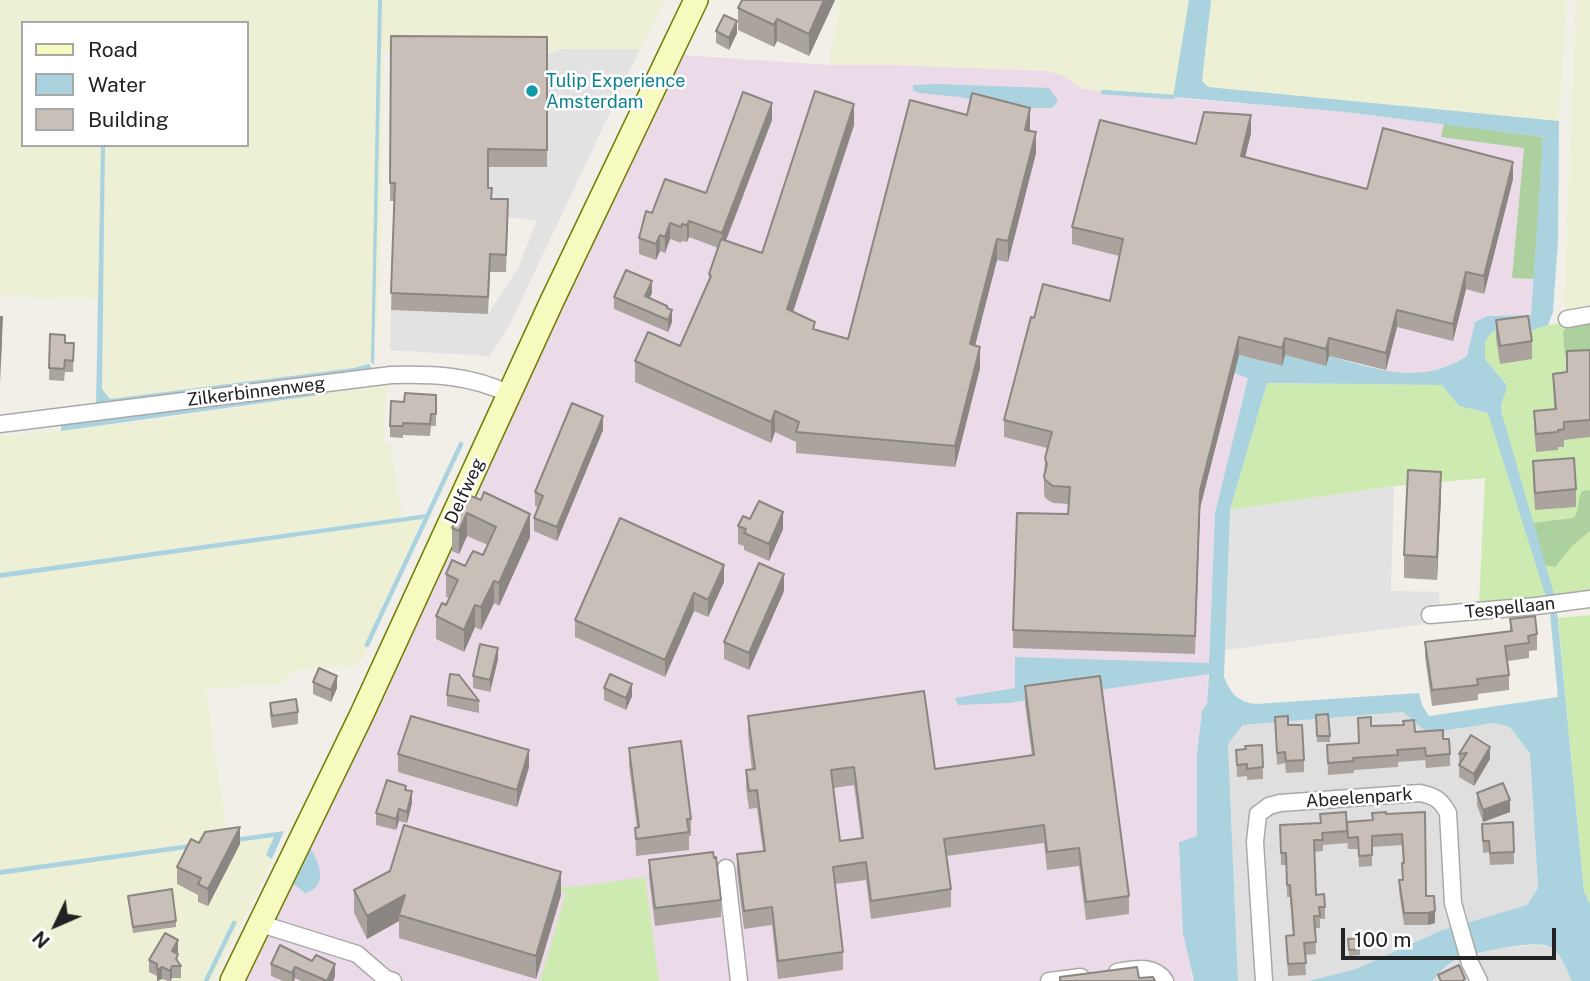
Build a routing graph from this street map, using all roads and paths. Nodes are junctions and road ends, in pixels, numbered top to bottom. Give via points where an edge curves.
1 (696, 0) edge
2 (1590, 316) edge
3 (1567, 318) dead end
4 (509, 394) junction
5 (0, 424) edge
6 (1590, 599) edge
7 (1430, 615) dead end
8 (726, 868) dead end
9 (261, 924) junction
10 (232, 981) edge
11 (393, 981) edge
12 (739, 981) edge
13 (1049, 981) edge
14 (1165, 981) edge
15 (1264, 981) edge
16 (1479, 981) edge

1 - 4 main road, Delfweg
2 - 3 street
4 - 5 street, Zilkerbinnenweg via 475,380 432,374 391,376
4 - 9 main road, Delfweg
6 - 7 street, Tespellaan
8 - 12 street
9 - 10 main road, Delfweg
9 - 11 street via 356,954
13 - 14 street via 1142,968 1160,974
15 - 16 street, Abeelenpark via 1255,842 1258,814 1269,806 1420,793 1443,802 1448,813 1452,903

